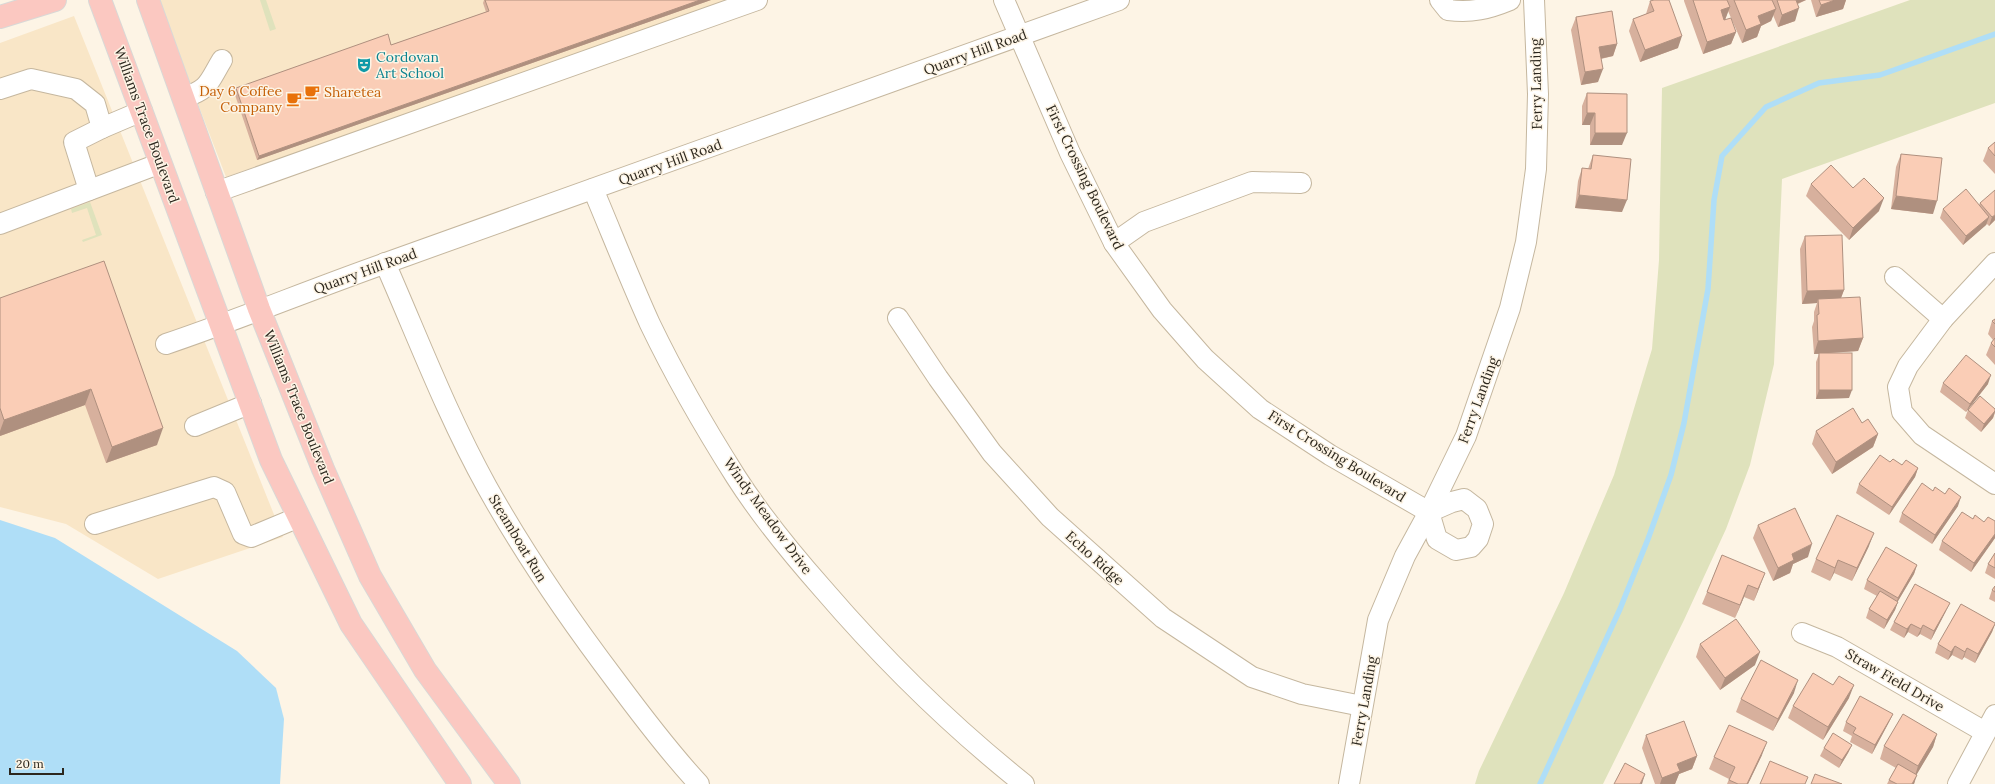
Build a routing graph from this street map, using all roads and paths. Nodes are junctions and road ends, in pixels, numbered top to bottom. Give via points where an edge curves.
1 (55, 0) edge
2 (100, 0) edge
3 (148, 0) edge
4 (757, 0) edge
5 (1004, 0) edge
6 (1011, 0) edge
7 (1119, 0) edge
8 (1440, 0) edge
9 (1510, 0) edge
10 (1534, 0) edge
11 (0, 16) edge
12 (1020, 36) junction
13 (222, 60) dead end
14 (0, 89) edge
15 (183, 98) junction
16 (142, 111) junction
17 (102, 128) junction
18 (161, 163) junction
19 (1301, 183) dead end
20 (593, 189) junction
21 (89, 190) junction
22 (216, 192) junction
23 (0, 224) edge
24 (1114, 243) junction
25 (385, 263) junction
26 (1995, 264) edge
27 (1895, 277) dead end
28 (259, 309) junction
29 (898, 318) dead end
30 (1942, 319) junction
31 (222, 325) junction
32 (166, 344) dead end
33 (251, 403) junction
34 (195, 426) dead end
35 (1995, 484) edge
36 (1429, 512) junction
37 (299, 517) junction
38 (95, 524) dead end
39 (1802, 633) dead end
40 (1362, 706) junction
41 (1995, 715) edge
42 (1985, 732) junction
43 (460, 784) edge
44 (509, 784) edge
45 (699, 784) edge
46 (1024, 784) edge
47 (1349, 784) edge
48 (1958, 784) edge

1 - 11 main road
2 - 16 main road, Williams Trace Boulevard
3 - 15 main road, Williams Trace Boulevard
4 - 22 street
5 - 12 street, First Crossing Boulevard
6 - 12 street, First Crossing Boulevard
7 - 12 street, Quarry Hill Road
8 - 9 street via 1448,10 1463,12 1489,9
10 - 36 street, Ferry Landing via 1538,94 1536,169 1526,242 1510,308 1485,385 1466,436
12 - 20 street, Quarry Hill Road
12 - 24 street, First Crossing Boulevard via 1070,153
13 - 15 street via 208,85 200,92
14 - 17 street via 30,79 76,89 94,104
15 - 22 main road, Williams Trace Boulevard
16 - 17 street
16 - 18 main road, Williams Trace Boulevard
17 - 21 street via 74,142
18 - 21 street
18 - 31 main road, Williams Trace Boulevard
19 - 24 street via 1252,182 1144,222
20 - 25 street, Quarry Hill Road
20 - 46 street, Windy Meadow Drive via 651,324 690,398 742,484 793,555 862,635 927,700 986,754
21 - 23 street
22 - 28 main road, Williams Trace Boulevard
24 - 36 street, First Crossing Boulevard via 1162,310 1205,359 1260,409 1330,455
25 - 28 street, Quarry Hill Road
25 - 45 street, Steamboat Run via 448,408 487,486 538,572 638,710
26 - 30 street
27 - 30 street
28 - 31 street, Quarry Hill Road
28 - 44 main road, Williams Trace Boulevard via 323,469 370,576 425,670
29 - 40 street, Echo Ridge via 992,453 1050,517 1163,618 1252,677 1302,694
30 - 35 street via 1908,366 1898,387 1902,412 1922,435
31 - 32 street, Quarry Hill Road
31 - 33 main road, Williams Trace Boulevard
33 - 34 street
33 - 37 main road, Williams Trace Boulevard via 272,460
36 - 40 street, Ferry Landing via 1405,556 1378,620
37 - 38 street via 251,537 243,534 225,492 214,487
37 - 43 main road, Williams Trace Boulevard via 351,624
39 - 42 street, Straw Field Drive via 1837,647
40 - 47 street, Ferry Landing
41 - 42 street
42 - 48 street

